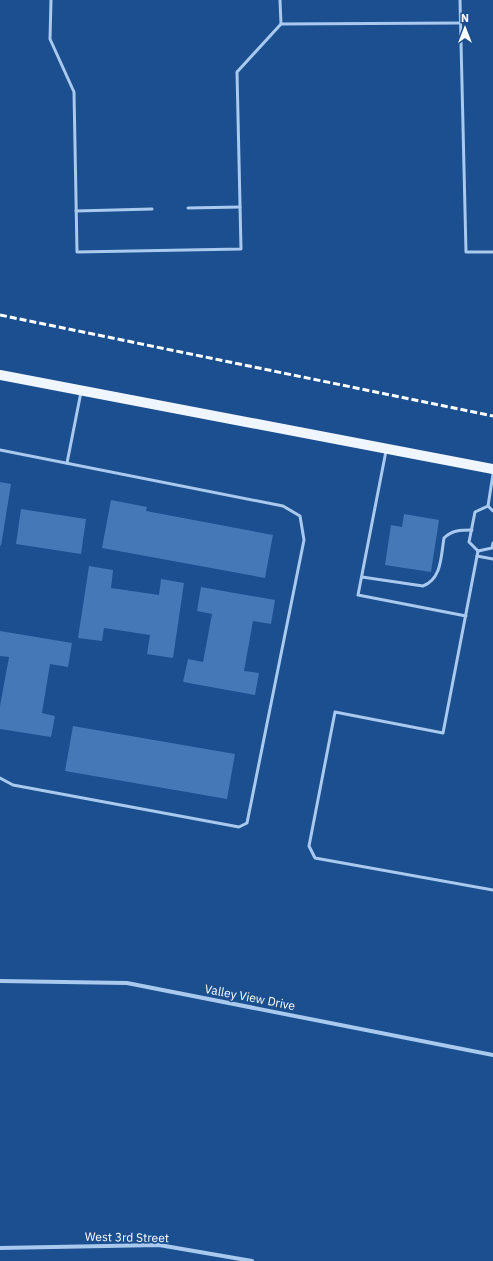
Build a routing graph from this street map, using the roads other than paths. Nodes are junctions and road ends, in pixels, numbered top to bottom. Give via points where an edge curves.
1 (52, 0) edge
2 (280, 0) edge
3 (460, 0) edge
4 (460, 23) junction
5 (281, 24) junction
6 (240, 207) junction
7 (188, 208) dead end
8 (152, 209) dead end
9 (76, 211) junction
10 (493, 252) edge
11 (0, 374) edge
12 (81, 391) junction
13 (386, 449) junction
14 (0, 450) edge
15 (67, 463) junction
16 (493, 469) edge
17 (493, 474) edge
18 (488, 506) junction
19 (493, 511) edge
20 (472, 530) junction
21 (493, 542) edge
22 (478, 551) junction
23 (477, 556) junction
24 (493, 559) edge
25 (362, 577) junction
26 (466, 616) junction
27 (0, 778) edge
28 (493, 890) edge
29 (0, 981) edge
30 (493, 1055) edge
31 (0, 1248) edge
32 (252, 1261) edge

1 - 9 lane via 50,39 74,92
2 - 5 lane
3 - 4 lane
4 - 5 lane
4 - 10 lane via 466,252
5 - 6 lane via 237,72
6 - 7 lane
6 - 9 lane via 241,249 77,252
8 - 9 lane
11 - 12 main road
12 - 13 main road
12 - 15 lane
13 - 16 main road
13 - 25 lane
14 - 15 lane
15 - 27 lane via 282,506 300,516 304,540 247,823 239,827 13,785
17 - 18 lane
18 - 19 lane
18 - 20 lane via 475,512
20 - 22 lane via 469,542
20 - 25 lane via 448,533 444,538 437,576 429,584 424,586
21 - 22 lane via 492,548
22 - 23 lane
23 - 24 lane
23 - 26 lane
25 - 26 lane via 358,595
26 - 28 lane via 443,733 335,712 309,846 315,858
29 - 30 street, Valley View Drive via 127,983
31 - 32 street, West 3rd Street via 159,1244

